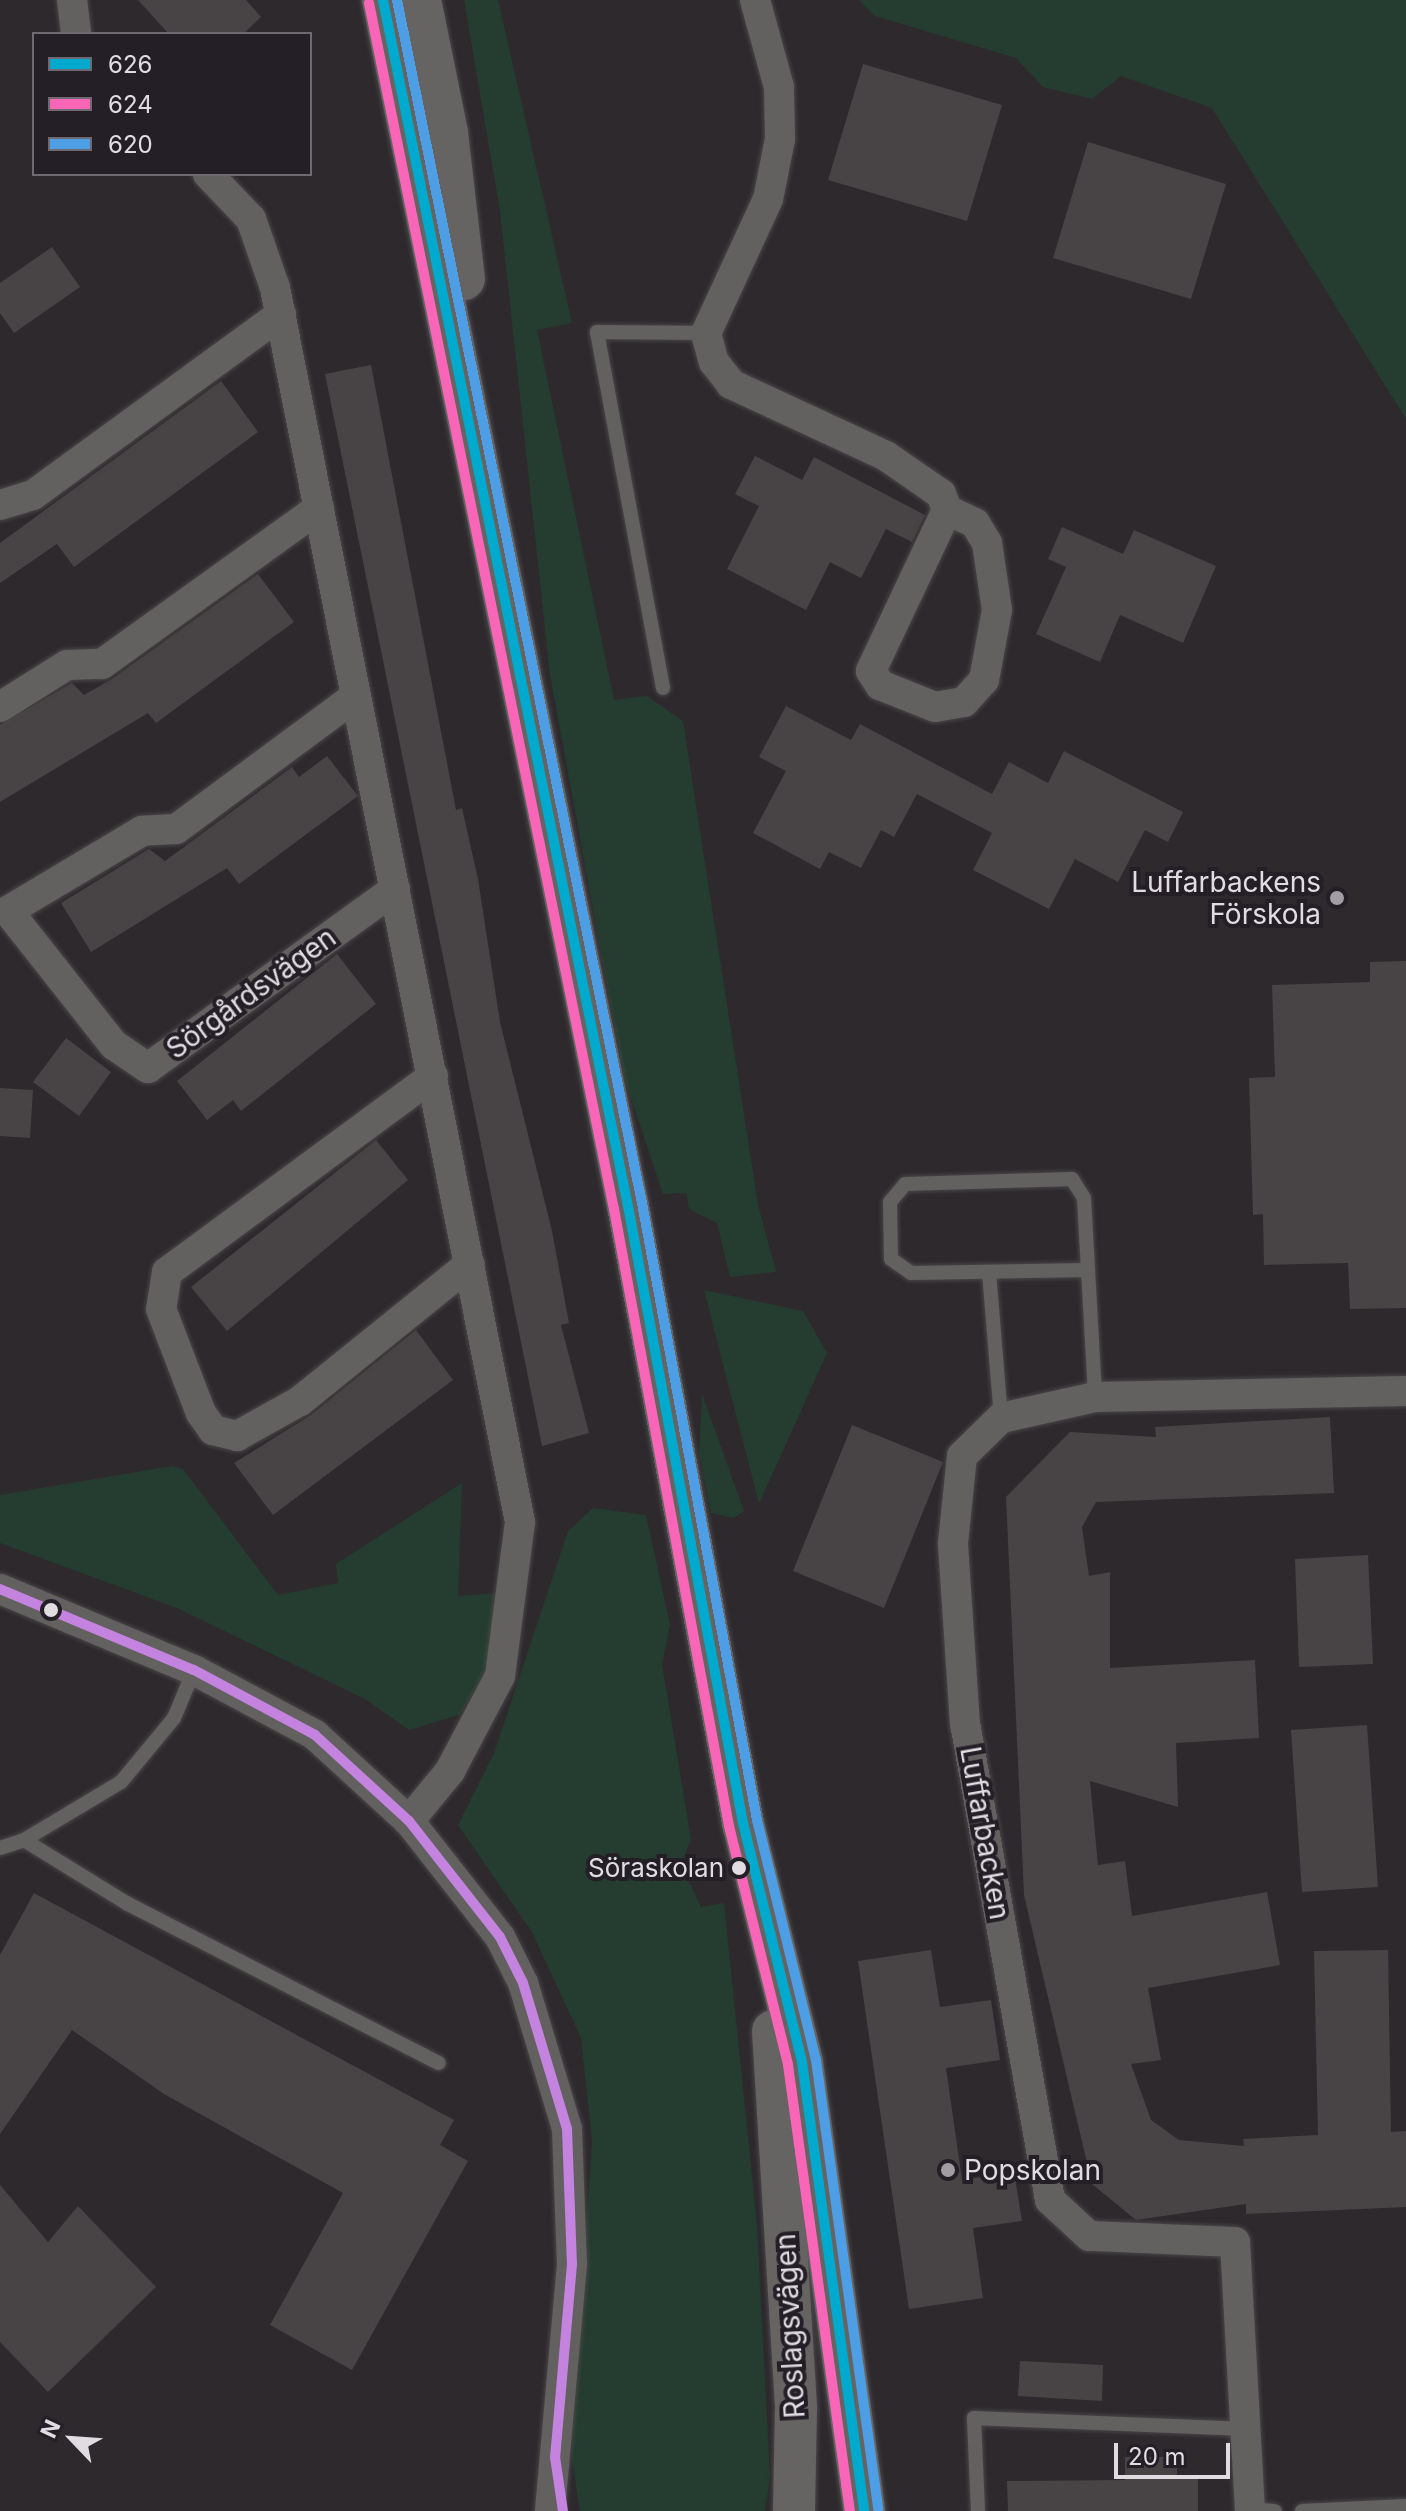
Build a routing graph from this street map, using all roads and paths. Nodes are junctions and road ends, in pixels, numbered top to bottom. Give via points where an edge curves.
1 (72, 0) edge
2 (383, 0) edge
3 (420, 0) edge
4 (755, 0) edge
5 (76, 32) edge
6 (210, 176) edge
7 (281, 314) junction
8 (706, 333) junction
9 (0, 505) edge
10 (319, 508) junction
11 (947, 510) junction
12 (501, 582) junction
13 (663, 688) dead end
14 (356, 696) junction
15 (0, 707) edge
16 (395, 889) junction
17 (433, 1076) junction
18 (470, 1264) junction
19 (1088, 1270) junction
20 (989, 1272) junction
21 (1406, 1391) edge
22 (1095, 1397) junction
23 (1001, 1418) junction
24 (0, 1589) edge
25 (194, 1670) junction
26 (409, 1821) junction
27 (24, 1840) junction
28 (0, 1848) edge
29 (769, 1950) junction
30 (439, 2063) dead end
31 (1247, 2429) junction
32 (555, 2457) junction
33 (1406, 2506) edge
34 (1258, 2510) edge
35 (550, 2511) edge
36 (563, 2511) edge
37 (794, 2511) edge
38 (864, 2511) edge
39 (978, 2511) edge
40 (1302, 2511) edge

1 - 5 street
2 - 12 main road, Roslagsvägen
3 - 12 main road, Roslagsvägen via 447,133
4 - 8 street via 779,87 780,139 768,199
6 - 7 street via 251,219
7 - 9 street via 33,495
7 - 10 street
8 - 11 street via 714,362 731,384 923,476
8 - 13 lane via 597,332
10 - 14 street
10 - 15 street via 102,664 67,665
11 - 11 street via 871,671 880,685 935,707 964,702 984,680 997,610 987,543 975,523
12 - 29 main road, Roslagsvägen
14 - 16 street
14 - 16 street, Sörgårdsvägen via 176,829 142,831 8,911 114,1045 148,1068
16 - 17 street
17 - 18 street
17 - 18 street via 167,1272 161,1309 201,1413 213,1430 237,1436 300,1401
18 - 26 street via 520,1522 510,1639 483,1716
19 - 20 lane
19 - 20 lane via 1084,1198 1072,1179 905,1184 890,1202 891,1259 911,1273
19 - 22 lane
20 - 23 lane
21 - 22 street
22 - 23 street
23 - 31 street, Luffarbacken via 962,1456 953,1543 965,1725 1050,2200 1089,2236 1235,2242
24 - 25 street
25 - 26 street via 315,1735
25 - 27 lane via 174,1718 121,1782
26 - 32 street via 500,1937 523,1983 567,2129 572,2264
27 - 28 lane
27 - 30 lane via 128,1904
29 - 37 main road, Roslagsvägen via 796,2407
29 - 38 main road, Roslagsvägen via 802,2062 823,2184
31 - 34 street, Luffarbacken
31 - 39 lane via 974,2418
32 - 35 street
32 - 36 street
33 - 40 lane

